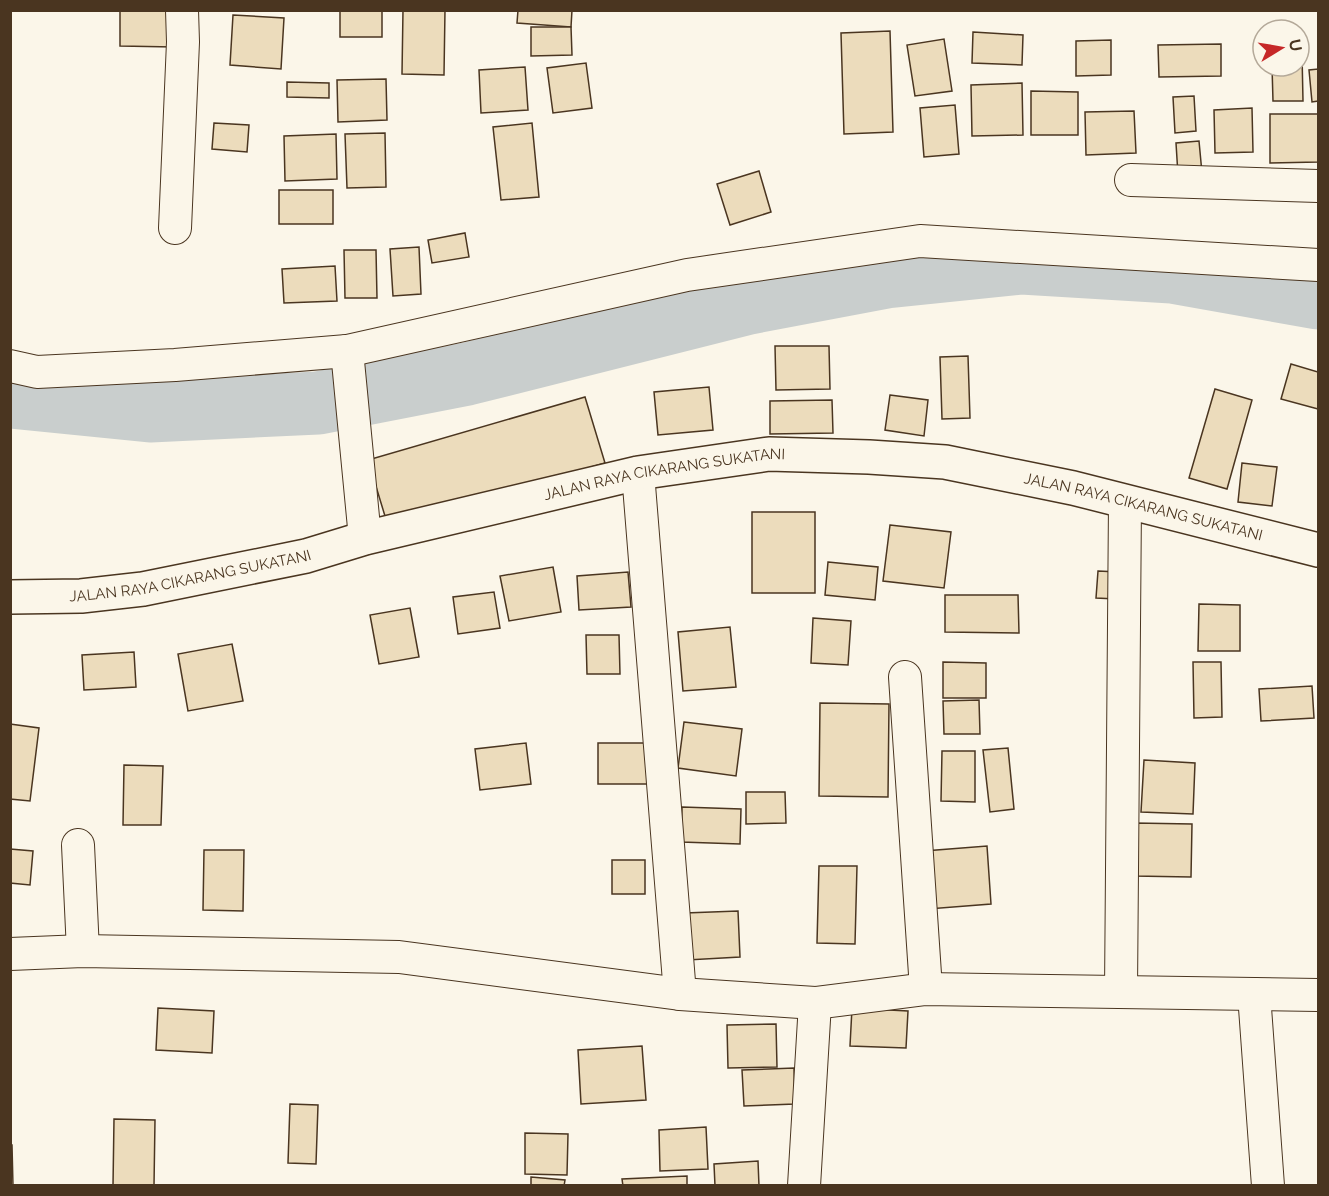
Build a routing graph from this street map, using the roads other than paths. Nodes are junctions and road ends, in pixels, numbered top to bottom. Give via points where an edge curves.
1 (182, 10) edge
2 (1131, 180) dead end
3 (1318, 186) edge
4 (175, 228) dead end
5 (1318, 265) edge
6 (348, 361) junction
7 (10, 366) edge
8 (638, 473) junction
9 (1125, 502) junction
10 (365, 538) junction
11 (1317, 546) edge
12 (10, 597) edge
13 (905, 677) dead end
14 (78, 845) dead end
15 (83, 951) junction
16 (10, 954) edge
17 (926, 989) junction
18 (1121, 992) junction
19 (680, 994) junction
20 (1254, 994) junction
21 (1318, 995) edge
22 (815, 1003) junction
23 (804, 1185) edge
24 (1268, 1185) edge

1 - 4 street
2 - 3 street
5 - 6 street via 920,241 687,275
6 - 7 street via 37,372
6 - 10 street
8 - 9 main road, JALAN RAYA CIKARANG SUKATANI via 770,454 869,457 945,462
8 - 10 main road, JALAN RAYA CIKARANG SUKATANI
8 - 19 street
9 - 11 main road, JALAN RAYA CIKARANG SUKATANI
9 - 18 street
10 - 12 main road, JALAN RAYA CIKARANG SUKATANI via 306,556 143,588 81,596
13 - 17 street
14 - 15 street
15 - 16 street
15 - 19 street via 399,957
17 - 18 street
17 - 22 street
18 - 20 street
19 - 22 street
20 - 21 street
20 - 24 street
22 - 23 street

